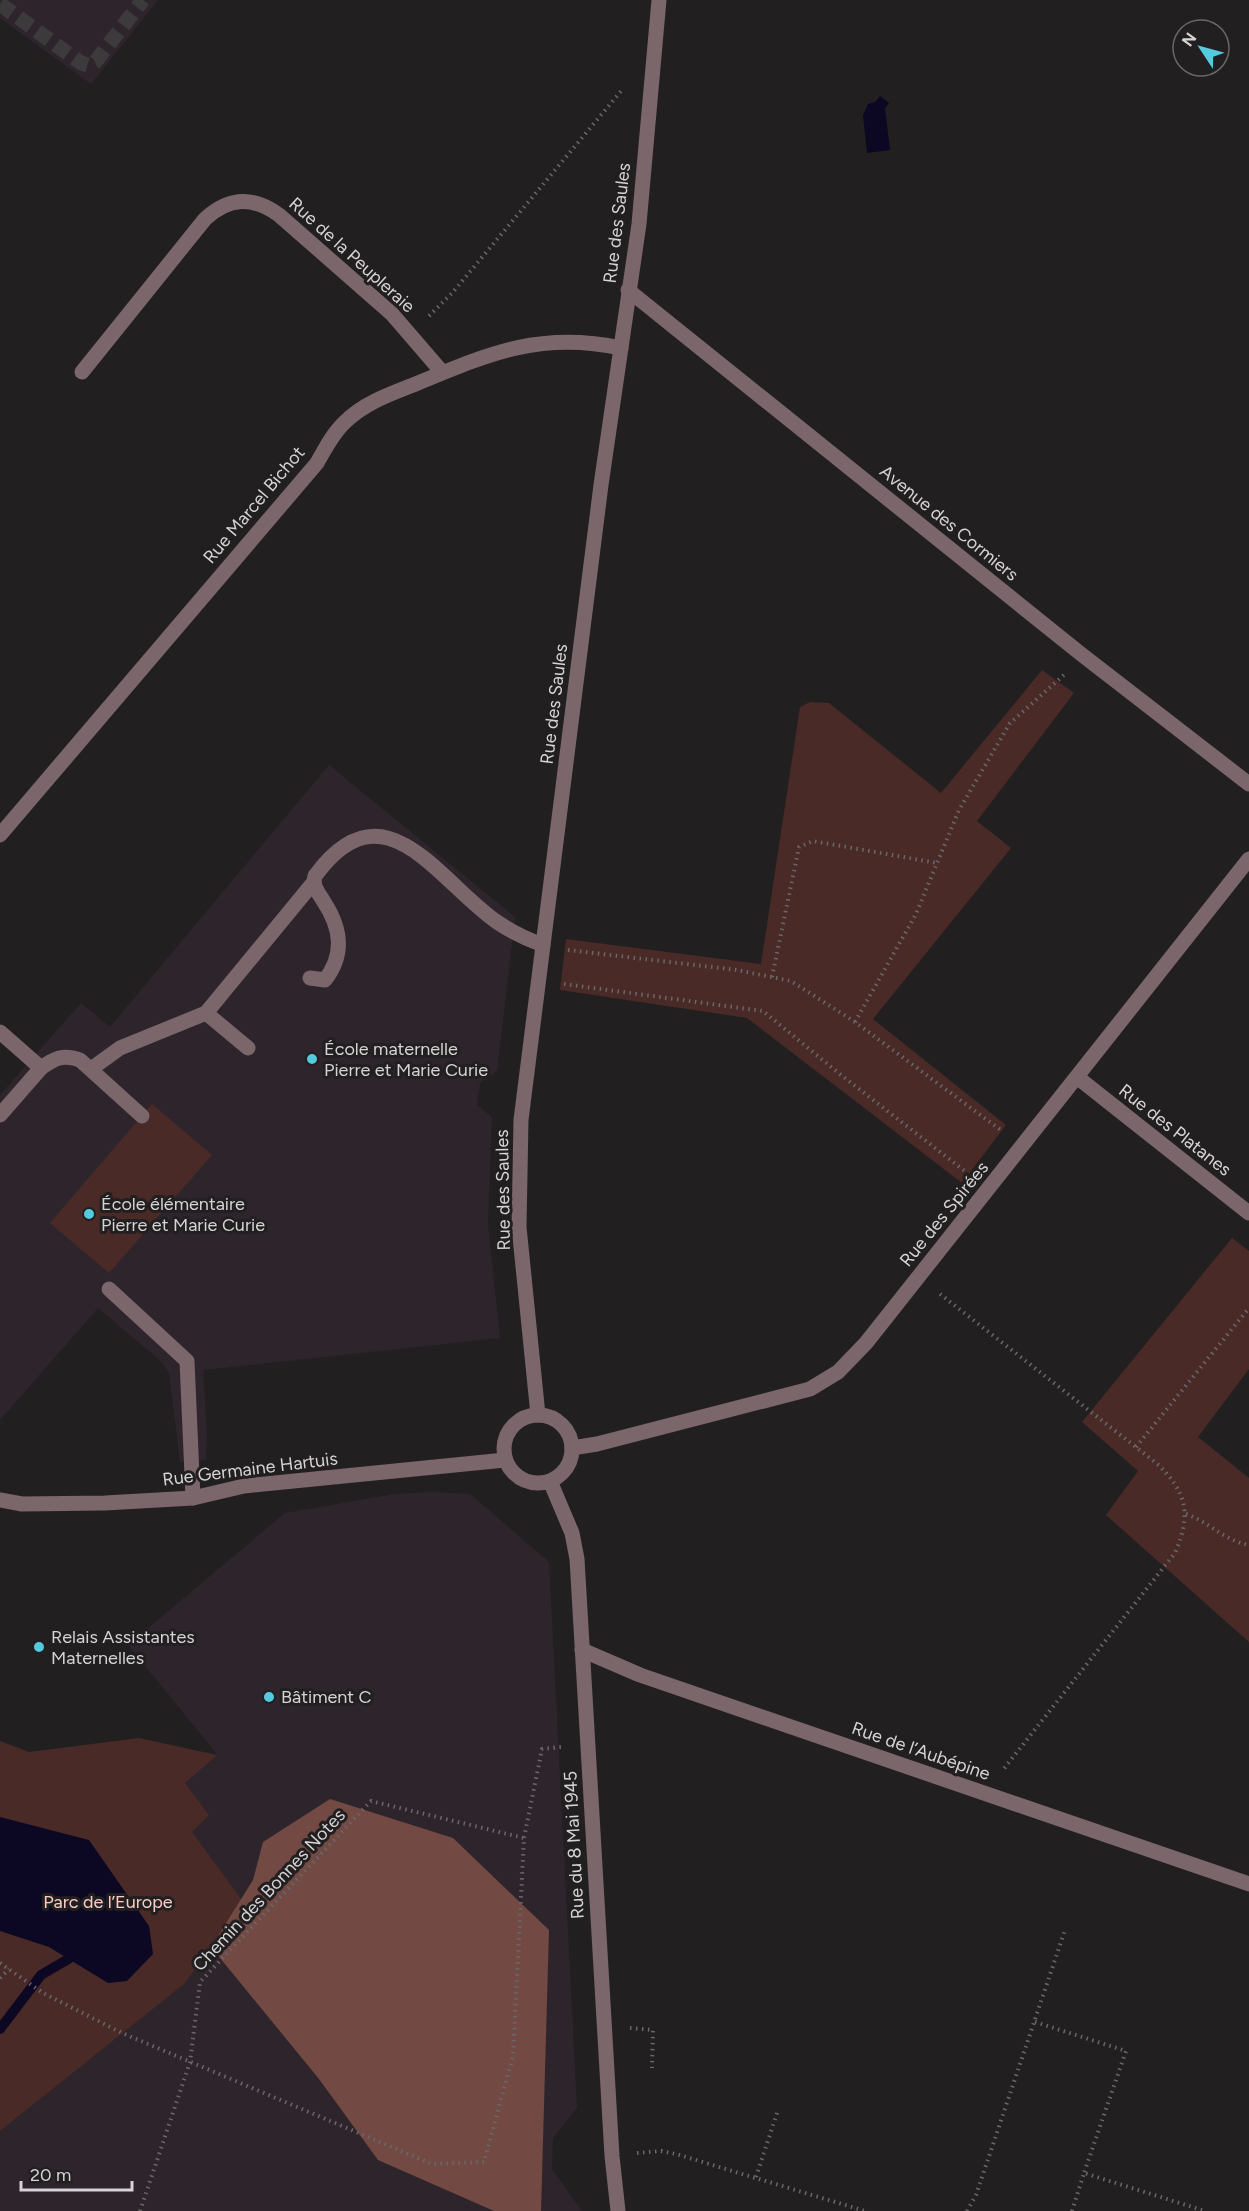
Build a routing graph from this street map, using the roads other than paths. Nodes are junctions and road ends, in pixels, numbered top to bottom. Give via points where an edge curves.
1 (659, 0) edge
2 (628, 290) junction
3 (621, 348) junction
4 (82, 372) dead end
5 (442, 372) junction
6 (1249, 784) edge
7 (0, 835) edge
8 (1249, 859) edge
9 (313, 883) junction
10 (543, 945) junction
11 (310, 978) dead end
12 (206, 1012) junction
13 (0, 1032) edge
14 (248, 1048) dead end
15 (41, 1068) junction
16 (92, 1069) junction
17 (1077, 1077) junction
18 (0, 1115) edge
19 (142, 1116) dead end
20 (1249, 1213) edge
21 (109, 1289) dead end
22 (538, 1415) junction
23 (572, 1448) junction
24 (505, 1460) junction
25 (550, 1481) junction
26 (193, 1498) junction
27 (0, 1500) edge
28 (582, 1650) junction
29 (1249, 1884) edge
30 (618, 2211) edge

1 - 2 street, Rue des Saules via 639,224
2 - 3 street, Rue des Saules
2 - 6 street, Avenue des Cormiers
3 - 5 street, Rue Marcel Bichot via 571,341 529,344 485,355
3 - 10 street, Rue des Saules
4 - 5 street, Rue de la Peupleraie via 205,219 232,201 249,200 266,205 279,215 392,314
5 - 7 street, Rue Marcel Bichot via 383,397 346,421 317,463
8 - 17 street, Rue des Spirées
9 - 10 street via 319,871 346,845 361,837 392,838 425,859 496,922
9 - 11 street via 334,921 339,949 337,962 325,980
9 - 12 street
10 - 22 street, Rue des Saules via 521,1120 519,1227
12 - 14 street
12 - 16 street via 120,1048
13 - 15 street
15 - 16 street via 55,1058 68,1056
15 - 18 street
16 - 19 street
17 - 20 street, Rue des Platanes
17 - 23 street, Rue des Spirées via 866,1343 838,1372 810,1389
21 - 26 street via 187,1361
22 - 23 street via 559,1422 570,1436
22 - 24 street via 522,1418 510,1429 503,1449
23 - 25 street via 567,1467
24 - 25 street via 523,1480
24 - 26 street, Rue Germaine Hartuis via 244,1485
25 - 28 street, Rue du 8 Mai 1945 via 572,1533 578,1559
26 - 27 street, Rue Germaine Hartuis via 22,1504
28 - 29 street, Rue de l’Aubépine via 640,1675
28 - 30 street, Rue du 8 Mai 1945

